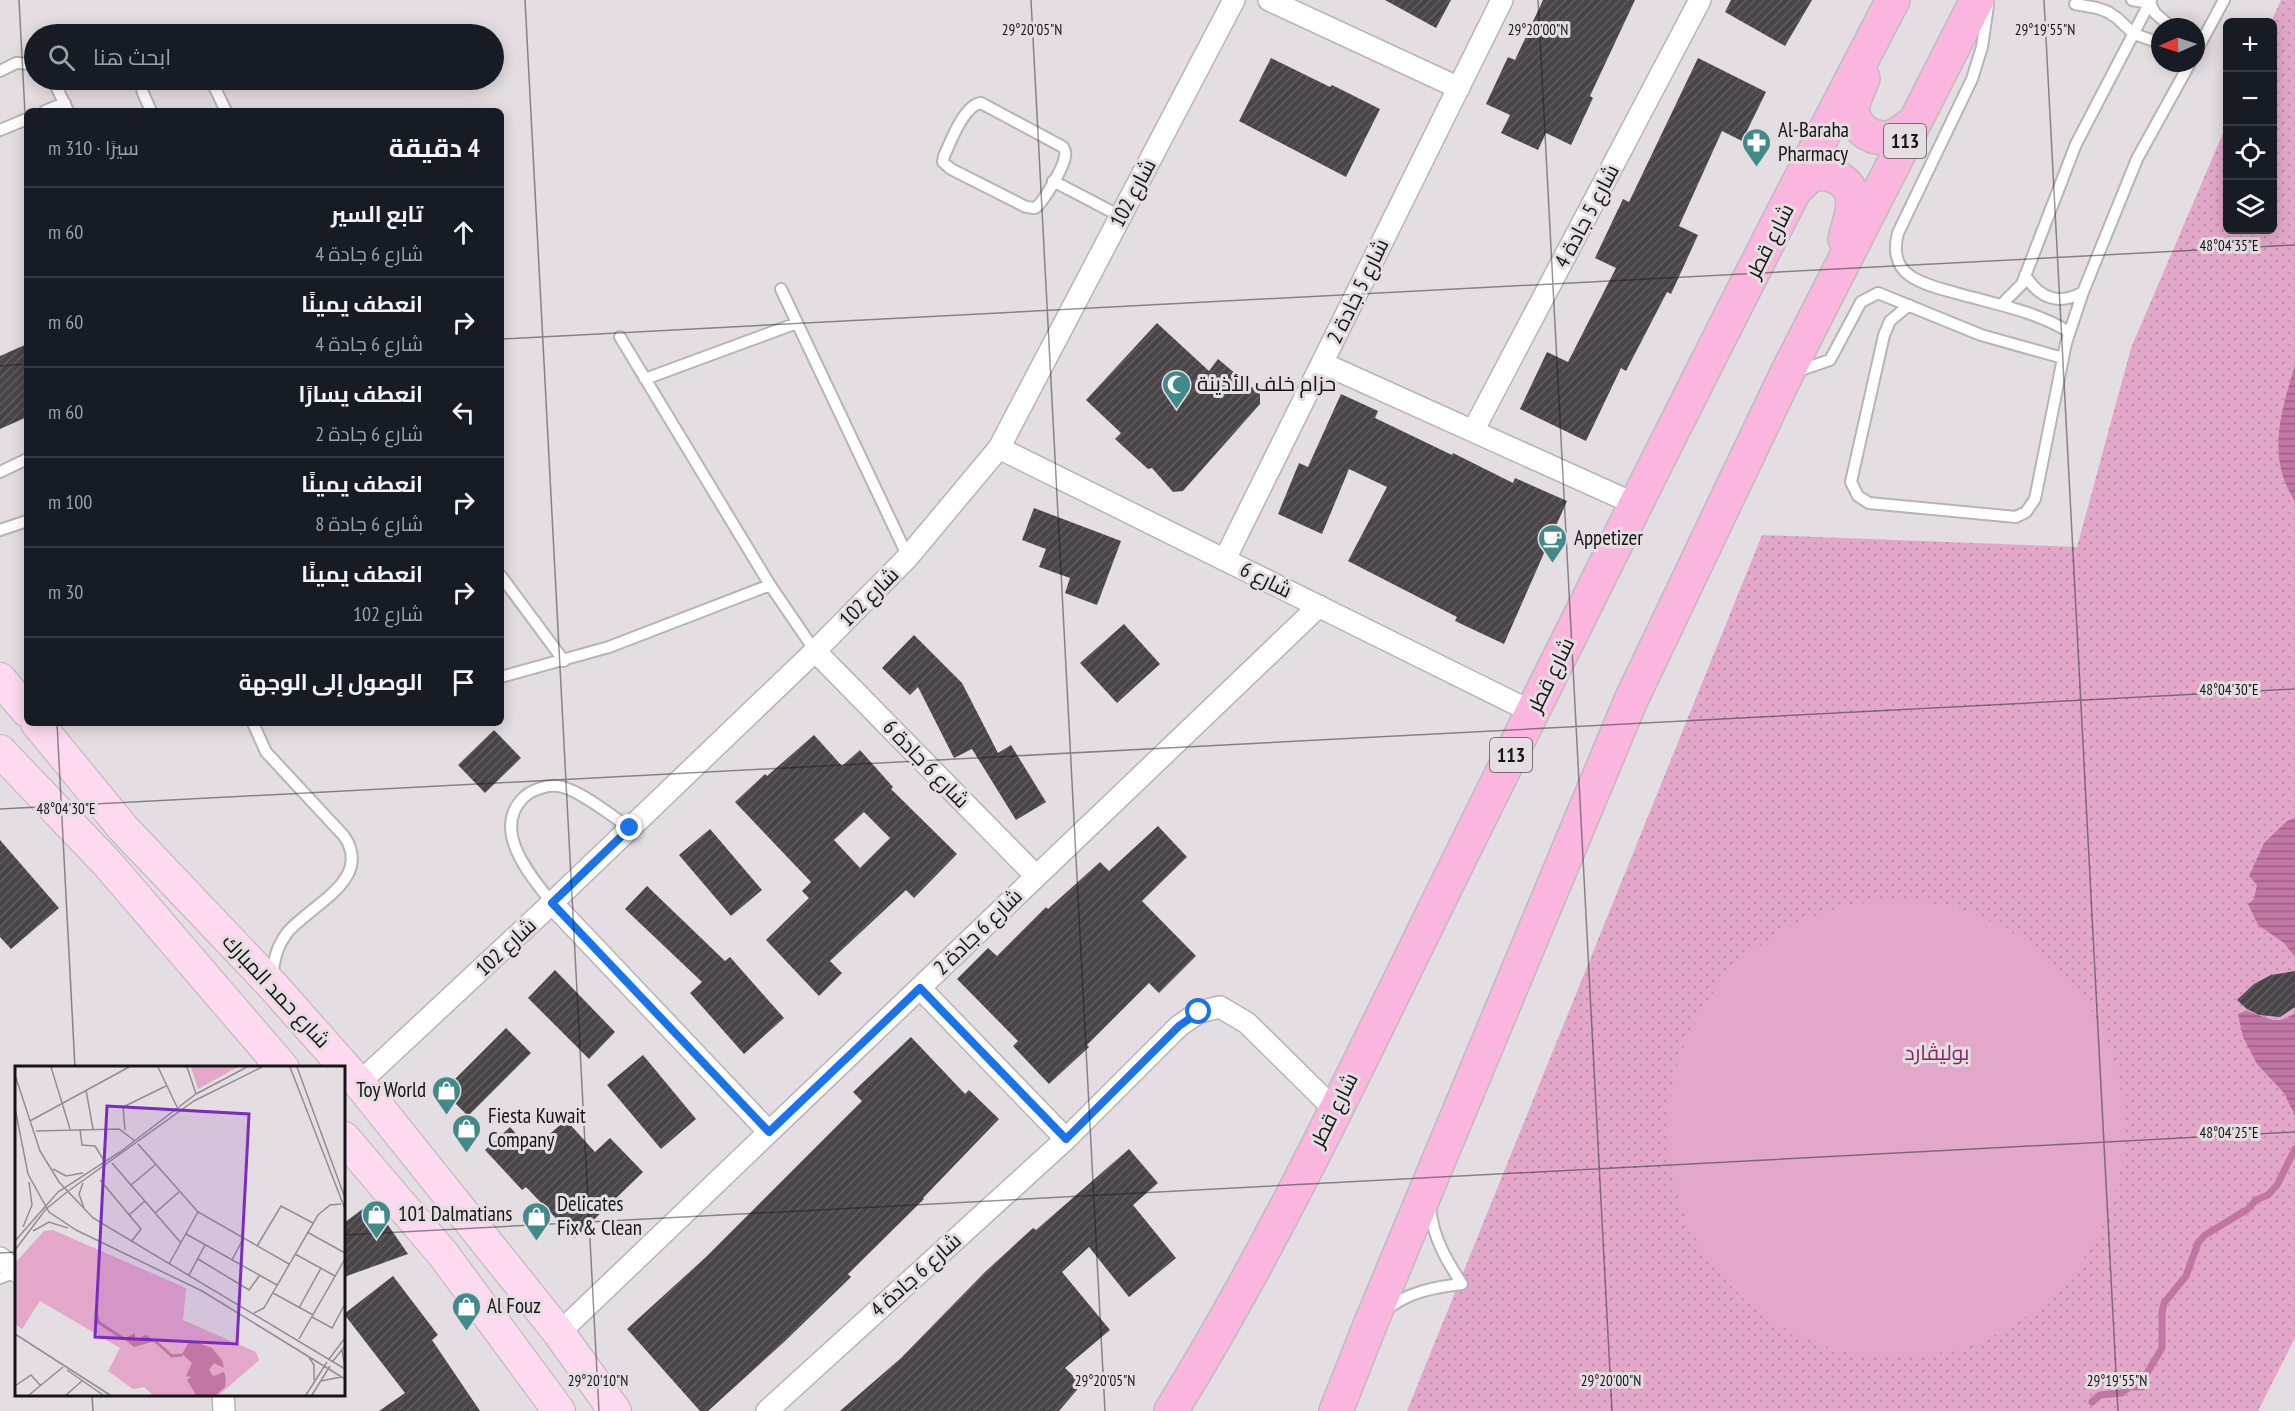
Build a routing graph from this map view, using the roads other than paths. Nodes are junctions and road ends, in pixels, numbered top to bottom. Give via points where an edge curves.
1 (1234, 0) edge
2 (1269, 0) edge
3 (1502, 0) edge
4 (1700, 0) edge
5 (1977, 0) edge
6 (1988, 0) edge
7 (2132, 0) edge
8 (2224, 0) edge
9 (2151, 1) edge
10 (2075, 4) dead end
11 (1890, 6) edge
12 (2161, 18) edge
13 (2205, 28) edge
14 (2134, 34) junction
15 (2151, 40) edge
16 (24, 63) edge
17 (0, 71) edge
18 (2182, 72) edge
19 (1459, 88) junction
20 (58, 90) edge
21 (143, 90) edge
22 (216, 90) edge
23 (67, 107) edge
24 (150, 108) edge
25 (225, 108) edge
26 (24, 120) edge
27 (1914, 123) junction
28 (0, 130) edge
29 (1053, 181) junction
30 (1797, 188) junction
31 (1120, 216) junction
32 (2025, 275) junction
33 (1834, 281) junction
34 (781, 289) dead end
35 (2083, 292) junction
36 (1909, 305) junction
37 (2001, 305) junction
38 (797, 323) junction
39 (2069, 332) junction
40 (620, 337) dead end
41 (2063, 358) junction
42 (1322, 363) junction
43 (1786, 375) junction
44 (645, 379) junction
45 (1473, 431) junction
46 (999, 448) junction
47 (24, 460) edge
48 (0, 472) edge
49 (1635, 504) junction
50 (24, 522) edge
51 (0, 530) edge
52 (908, 557) junction
53 (1225, 559) junction
54 (504, 580) edge
55 (770, 585) junction
56 (1319, 606) junction
57 (815, 651) junction
58 (564, 661) junction
59 (504, 676) edge
60 (0, 679) edge
61 (24, 707) edge
62 (1532, 712) junction
63 (39, 726) edge
64 (254, 726) edge
65 (0, 732) edge
66 (0, 751) edge
67 (123, 828) junction
68 (630, 828) junction
69 (1036, 876) junction
70 (552, 903) junction
71 (273, 986) junction
72 (920, 988) junction
73 (281, 1066) edge
74 (344, 1066) edge
75 (345, 1067) edge
76 (359, 1083) junction
77 (1335, 1110) junction
78 (769, 1132) junction
79 (345, 1139) edge
80 (1066, 1139) junction
81 (1429, 1183) junction
82 (0, 1258) edge
83 (15, 1270) edge
84 (15, 1271) edge
85 (0, 1278) edge
86 (1370, 1325) junction
87 (560, 1333) junction
88 (223, 1396) edge
89 (550, 1408) edge
90 (224, 1411) edge
91 (615, 1411) edge
92 (767, 1411) edge
93 (1172, 1411) edge
94 (1336, 1411) edge

1 - 31 street, شارع 102
2 - 19 street
3 - 19 street, شارع 5 جادة 2
4 - 45 street, شارع 5 جادة 4
5 - 27 main road, 113
6 - 37 lane via 1982,47 1972,79 1898,233 1895,249 1899,264 1909,276 1937,288
7 - 9 lane
8 - 13 lane
9 - 12 lane
9 - 14 lane
10 - 14 lane via 2108,12
11 - 27 main road via 1852,108 1862,130 1873,137 1890,137
11 - 30 main road, شارع قطر / 113
14 - 15 lane
14 - 32 lane via 2076,144
16 - 17 lane
18 - 35 lane via 2137,159
19 - 42 street, شارع 5 جادة 2
20 - 23 lane
21 - 24 lane
22 - 25 lane
26 - 28 lane
27 - 33 main road, 113
29 - 29 lane via 1039,206 1030,209 951,170 944,156 966,111 981,103 1063,147 1066,156
29 - 31 lane
30 - 33 main road via 1812,175 1829,174 1842,180 1851,193 1852,209
30 - 49 main road, شارع قطر / 113
31 - 46 street, شارع 102
32 - 35 lane via 2040,294 2050,299 2073,298
32 - 37 lane
33 - 43 main road, 113
34 - 38 lane
35 - 39 lane
36 - 41 lane via 1981,334
36 - 41 lane via 1890,321 1884,335 1851,482 1858,496 1869,503 2016,517 2026,512 2035,499
36 - 43 lane via 1878,293 1861,302 1830,360
37 - 39 lane via 2057,324
38 - 44 lane
38 - 52 lane
39 - 41 lane
40 - 44 lane
42 - 45 street
42 - 53 street, شارع 5 جادة 2
43 - 81 main road, 113 via 1631,700
44 - 55 lane
45 - 49 street
46 - 52 street, شارع 102
46 - 53 street, شارع 6
47 - 48 lane
49 - 62 main road, شارع قطر / 113
50 - 51 lane
52 - 57 street, شارع 102
53 - 56 street, شارع 6
54 - 58 lane
55 - 57 lane
55 - 58 lane
56 - 62 street, شارع 6
56 - 69 street, شارع 6 جادة 2
57 - 68 street, شارع 102
57 - 69 street, شارع 6 جادة 6
58 - 59 lane
60 - 61 main road
62 - 77 main road, شارع قطر / 113
63 - 67 main road, شارع حمد المبارك
64 - 71 lane via 266,752 344,836 352,859 345,880 286,934 275,959
65 - 67 main road via 15,741 64,789 103,839 112,841
66 - 73 main road, شارع حمد المبارك via 107,863
67 - 71 main road, شارع حمد المبارك
68 - 70 street, شارع 102
68 - 70 lane via 559,786 526,795 515,806 512,830 516,850
69 - 72 street, شارع 6 جادة 2
70 - 76 street, شارع 102
70 - 78 street
71 - 74 main road, شارع حمد المبارك
72 - 78 street, شارع 6 جادة 2
72 - 80 street
75 - 76 main road, شارع حمد المبارك
76 - 87 main road, شارع حمد المبارك
77 - 80 street, شارع 6 جادة 4 via 1247,1023 1220,1007 1199,1012 1179,1026
77 - 93 main road, شارع قطر / 113 via 1249,1277
78 - 87 street, شارع 6 جادة 2
79 - 89 main road via 443,1254
80 - 92 street, شارع 6 جادة 4
81 - 86 main road, 113
81 - 86 lane via 1436,1237 1462,1284 1411,1295
82 - 83 street
84 - 85 lane
86 - 94 main road, 113
87 - 91 main road, شارع حمد المبارك
88 - 90 street

